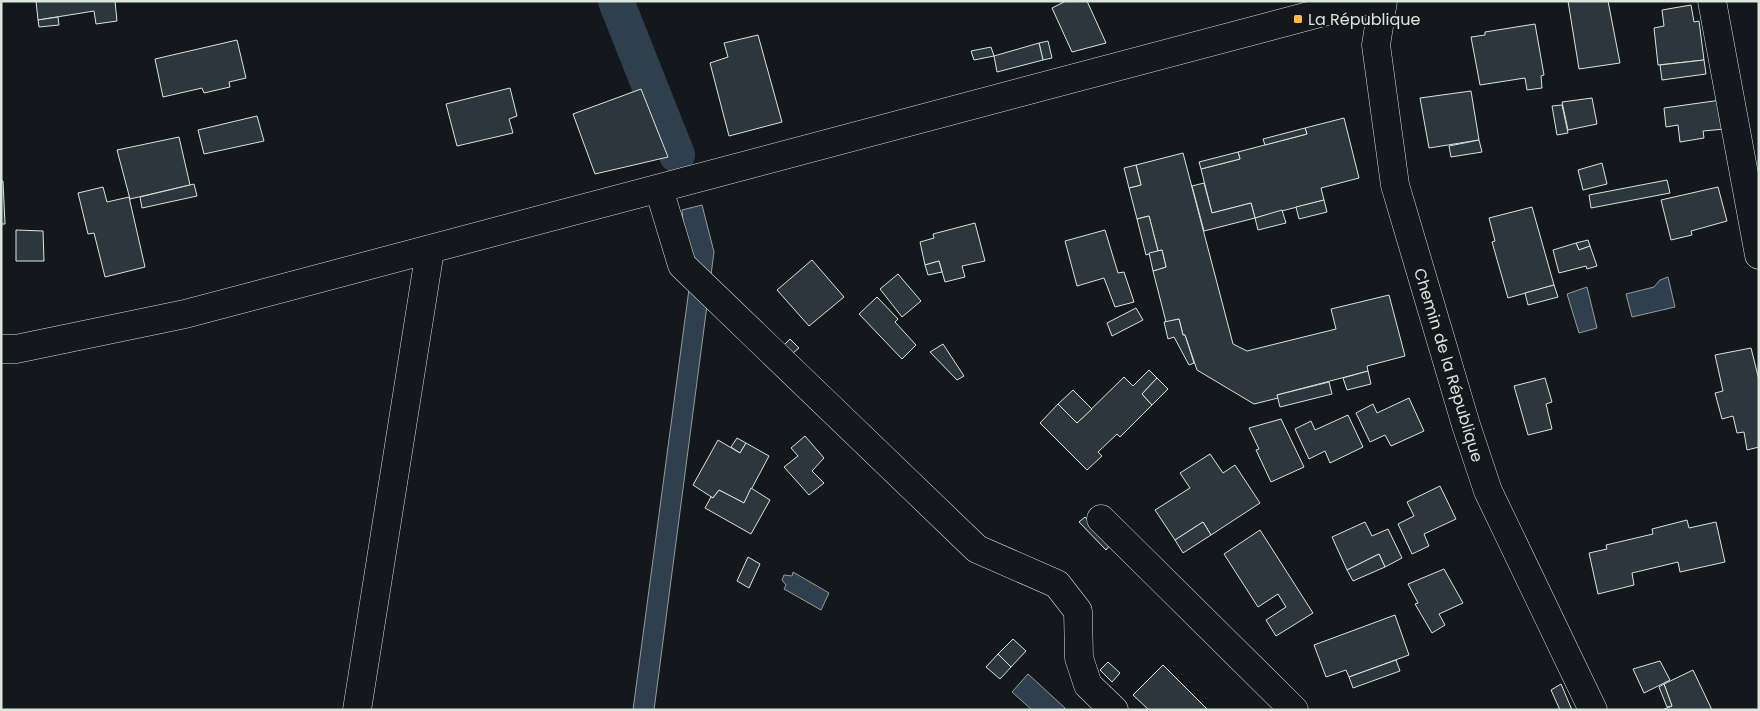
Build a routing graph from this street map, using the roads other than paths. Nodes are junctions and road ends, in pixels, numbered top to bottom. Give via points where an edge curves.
1 (1365, 1) edge
2 (1383, 1) edge
3 (1712, 1) edge
4 (659, 189) junction
5 (430, 250) junction
6 (1759, 255) edge
7 (1, 349) edge
8 (1101, 519) dead end
9 (357, 710) edge
10 (1114, 710) edge
11 (1294, 710) edge
12 (1593, 710) edge

1 - 4 main road
2 - 12 main road, Chemin de la République via 1376,46 1395,185 1488,491
3 - 6 main road
4 - 5 main road
4 - 10 main road via 682,265 977,549 1057,584 1078,611 1079,658 1088,685
5 - 7 main road via 185,314 16,349
5 - 9 main road
8 - 11 main road

